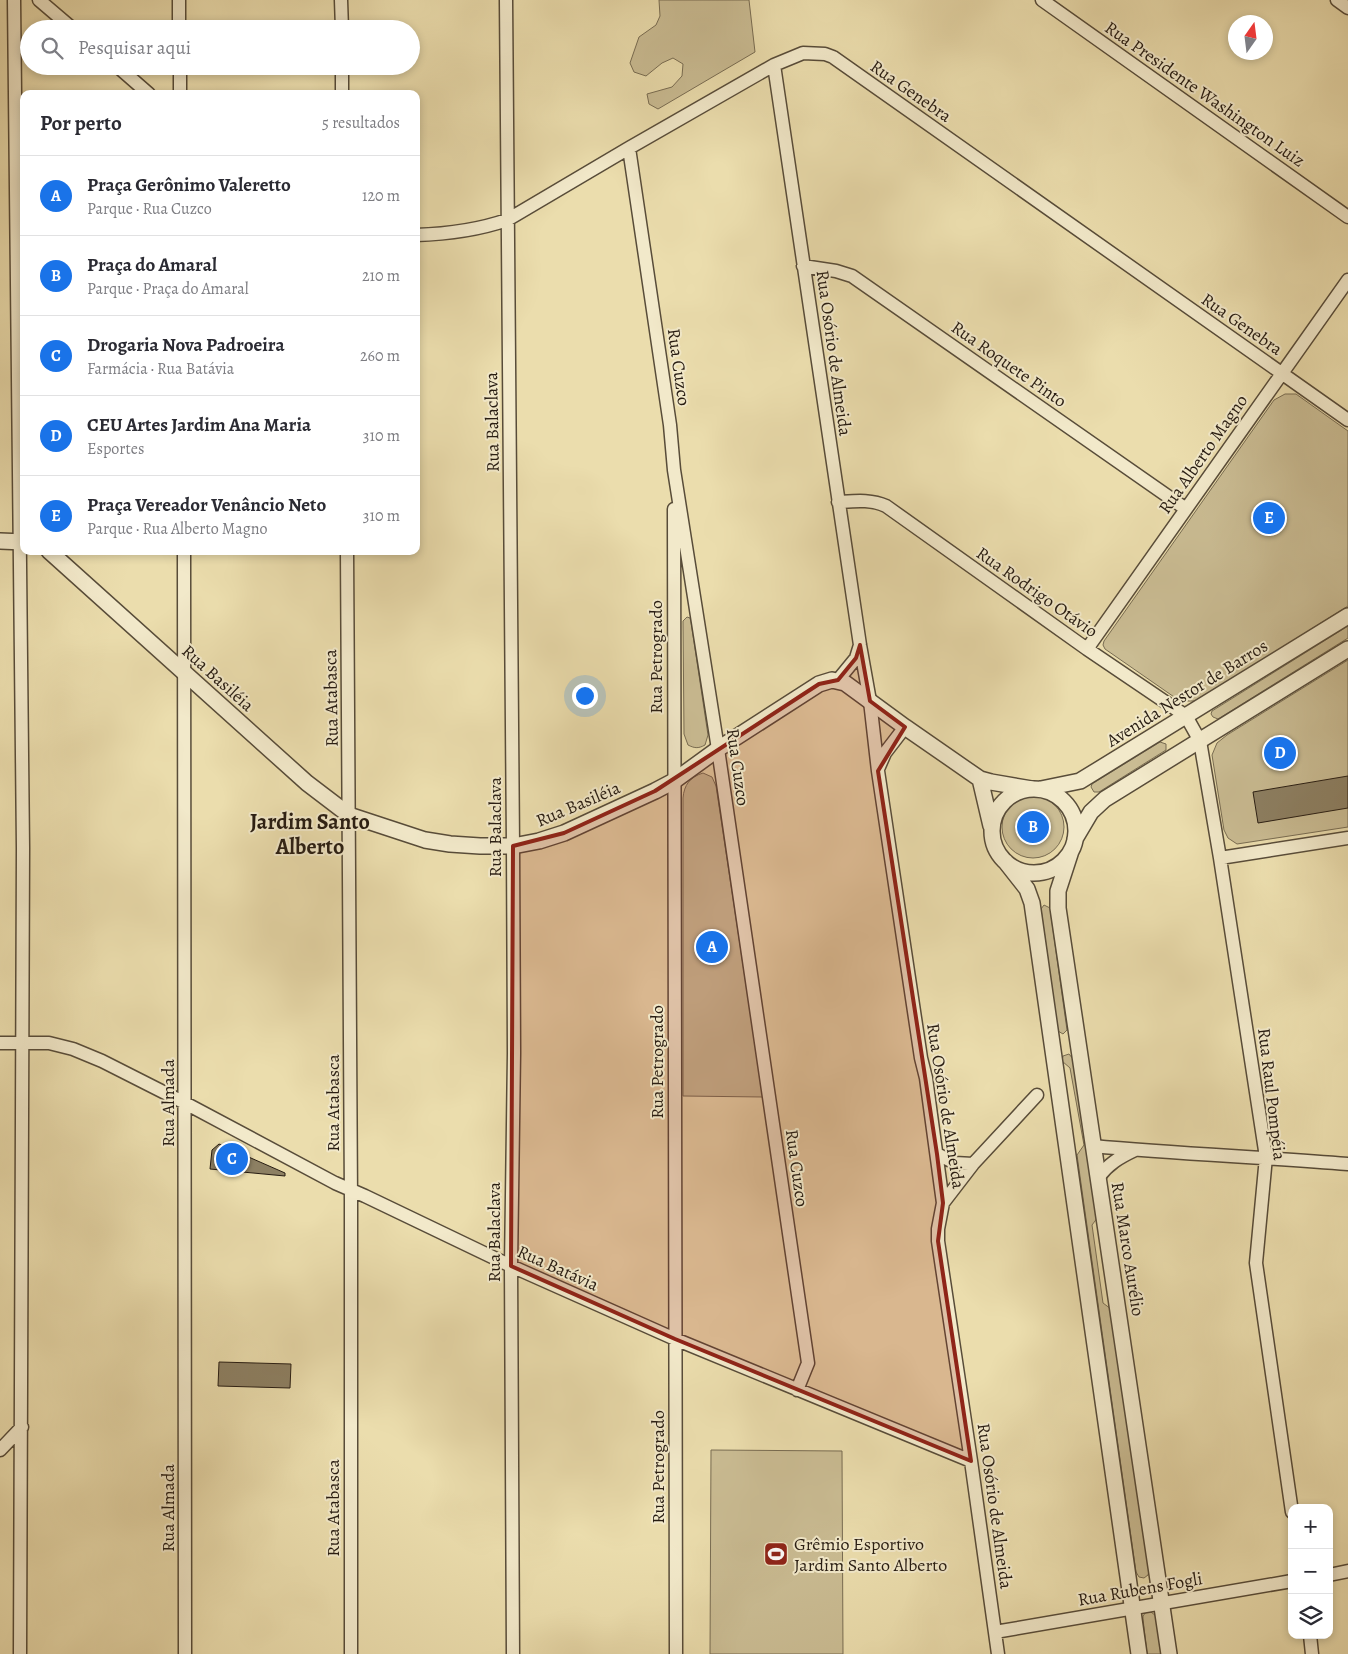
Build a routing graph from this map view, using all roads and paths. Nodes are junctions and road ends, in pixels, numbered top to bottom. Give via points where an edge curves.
1 (14, 0) edge
2 (39, 0) edge
3 (179, 0) edge
4 (341, 0) edge
5 (506, 0) edge
6 (1042, 0) edge
7 (1337, 0) edge
8 (1348, 8) edge
9 (62, 20) edge
10 (179, 20) edge
11 (342, 20) edge
12 (774, 66) junction
13 (127, 75) edge
14 (180, 75) edge
15 (342, 75) edge
16 (144, 90) edge
17 (180, 90) edge
18 (342, 90) edge
19 (629, 148) junction
20 (1348, 216) edge
21 (507, 220) junction
22 (420, 235) edge
23 (804, 266) junction
24 (1348, 280) edge
25 (1282, 374) junction
26 (1348, 420) edge
27 (20, 465) edge
28 (674, 470) junction
29 (838, 502) junction
30 (1186, 509) junction
31 (0, 541) edge
32 (20, 542) edge
33 (21, 555) edge
34 (53, 555) edge
35 (184, 555) edge
36 (347, 555) edge
37 (1348, 616) edge
38 (860, 645) junction
39 (1087, 649) junction
40 (1348, 649) edge
41 (185, 673) junction
42 (838, 680) junction
43 (870, 701) junction
44 (1186, 716) junction
45 (905, 728) junction
46 (1200, 741) junction
47 (718, 750) junction
48 (878, 771) junction
49 (980, 779) junction
50 (674, 781) junction
51 (1036, 789) junction
52 (349, 815) junction
53 (992, 830) junction
54 (1348, 838) edge
55 (1073, 845) junction
56 (513, 846) junction
57 (1220, 858) junction
58 (1005, 861) junction
59 (0, 1043) edge
60 (23, 1043) junction
61 (1078, 1047) junction
62 (1054, 1051) junction
63 (1037, 1094) dead end
64 (185, 1103) junction
65 (1093, 1146) junction
66 (1135, 1150) junction
67 (937, 1154) junction
68 (1266, 1157) junction
69 (973, 1164) junction
70 (1348, 1164) edge
71 (1098, 1178) junction
72 (350, 1189) junction
73 (943, 1203) junction
74 (511, 1266) junction
75 (675, 1339) junction
76 (797, 1390) junction
77 (22, 1426) junction
78 (0, 1450) edge
79 (971, 1461) junction
80 (1291, 1504) edge
81 (1348, 1571) edge
82 (1333, 1573) edge
83 (1288, 1582) edge
84 (1162, 1603) junction
85 (1132, 1608) junction
86 (995, 1632) junction
87 (1310, 1639) edge
88 (22, 1652) edge
89 (185, 1654) edge
90 (351, 1654) edge
91 (513, 1654) edge
92 (676, 1654) edge
93 (998, 1654) edge
94 (1139, 1654) edge
95 (1169, 1654) edge
96 (1312, 1654) edge

1 - 27 street
2 - 9 street
3 - 10 street
4 - 11 street
5 - 21 street, Rua Balaclava
6 - 20 street, Rua Presidente Washington Luiz
7 - 8 street
12 - 19 street, Rua Genebra
12 - 23 street, Rua Osório de Almeida
12 - 25 street, Rua Genebra via 803,54 833,57
13 - 16 street
14 - 17 street
15 - 18 street
19 - 21 street, Rua Genebra
19 - 28 street, Rua Cuzco
21 - 22 street, Rua Genebra via 467,230
21 - 56 street, Rua Balaclava
23 - 29 street, Rua Osório de Almeida
23 - 30 street, Rua Roquete Pinto via 836,270 852,276
24 - 25 street, Rua Alberto Magno
25 - 26 street, Rua Genebra
25 - 30 street, Rua Alberto Magno
28 - 47 street, Rua Cuzco
28 - 50 street, Rua Petrogrado
29 - 38 street, Rua Osório de Almeida
29 - 39 street, Rua Rodrigo Otávio via 869,501 886,506
30 - 39 street, Rua Alberto Magno
31 - 32 street
33 - 60 street
34 - 41 street, Rua Basiléia
35 - 41 street, Rua Almada
36 - 52 street, Rua Atabasca
37 - 44 street, Avenida Nestor de Barros
38 - 42 street via 856,658
38 - 43 street, Rua Osório de Almeida
39 - 44 street, Rua Rodrigo Otávio
40 - 46 street
41 - 52 street, Rua Basiléia via 307,783
41 - 64 street, Rua Almada
42 - 43 street
42 - 47 street, Rua Basiléia via 819,684
43 - 45 street
43 - 48 street, Rua Osório de Almeida
44 - 46 street, Rua Rodrigo Otávio
44 - 51 street, Avenida Nestor de Barros via 1080,781
45 - 48 street via 885,753
45 - 49 street
46 - 55 street via 1105,799 1091,812
46 - 57 street, Rua Raul Pompéia
47 - 50 street, Rua Basiléia
47 - 76 street, Rua Cuzco via 808,1363
48 - 67 street, Rua Osório de Almeida
49 - 51 street
49 - 53 street
50 - 56 street, Rua Basiléia via 564,833
50 - 75 street, Rua Petrogrado
51 - 53 street via 1023,790 1007,798 996,813
51 - 55 street via 1057,796 1069,807 1075,822
52 - 56 street, Rua Basiléia via 425,840
52 - 72 street, Rua Atabasca
53 - 58 street via 994,844
54 - 57 street
55 - 58 street via 1059,864 1040,872 1021,870
55 - 61 street, Rua Marco Aurélio via 1058,892 1058,908
56 - 74 street, Rua Balaclava
57 - 68 street, Rua Raul Pompéia
58 - 62 street via 1027,889 1032,903
59 - 60 street, Rua Batávia
60 - 64 street, Rua Batávia via 49,1043 73,1049
60 - 77 street
61 - 62 street
61 - 65 street, Rua Marco Aurélio
62 - 85 street
63 - 69 street
64 - 72 street, Rua Batávia
64 - 89 street, Rua Almada
65 - 66 street
65 - 71 street, Rua Marco Aurélio
66 - 68 street
66 - 71 street via 1113,1162
67 - 69 street via 955,1163
67 - 73 street, Rua Osório de Almeida
68 - 70 street
68 - 80 street, Rua Raul Pompéia via 1256,1263
69 - 73 street
71 - 84 street, Rua Marco Aurélio
72 - 74 street, Rua Batávia
72 - 90 street, Rua Atabasca
73 - 79 street, Rua Osório de Almeida via 938,1241
74 - 75 street, Rua Batávia
74 - 91 street, Rua Balaclava
75 - 76 street, Rua Batávia
75 - 92 street, Rua Petrogrado
76 - 79 street, Rua Batávia
77 - 78 street
77 - 88 street
79 - 86 street, Rua Osório de Almeida
81 - 82 street
83 - 84 street, Rua Rubens Fogli
84 - 85 street, Rua Rubens Fogli
84 - 95 street, Rua Marco Aurélio
85 - 86 street, Rua Rubens Fogli
85 - 94 street
86 - 93 street, Rua Osório de Almeida
87 - 96 street

